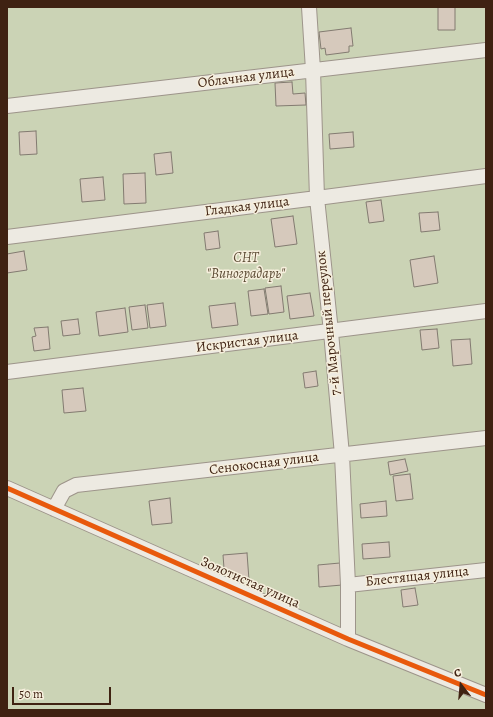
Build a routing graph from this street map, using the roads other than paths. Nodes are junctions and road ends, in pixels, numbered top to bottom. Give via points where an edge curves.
1 (309, 7) edge
2 (486, 50) edge
3 (313, 70) junction
4 (7, 106) edge
5 (486, 176) edge
6 (317, 198) junction
7 (7, 236) edge
8 (486, 311) edge
9 (331, 332) junction
10 (7, 372) edge
11 (486, 438) edge
12 (342, 455) junction
13 (7, 488) edge
14 (54, 509) junction
15 (486, 570) edge
16 (348, 584) junction
17 (348, 640) junction
18 (486, 695) edge

1 - 3 street, 7-й Марочный переулок
2 - 3 street, Облачная улица
3 - 4 street, Облачная улица
3 - 6 street, 7-й Марочный переулок
5 - 6 street, Гладкая улица
6 - 7 street, Гладкая улица
6 - 9 street, 7-й Марочный переулок
8 - 9 street, Искристая улица
9 - 10 street, Искристая улица
9 - 12 street, 7-й Марочный переулок
11 - 12 street, Сенокосная улица
12 - 14 street, Сенокосная улица via 76,485 64,491
12 - 16 street, 7-й Марочный переулок
13 - 14 street, Золотистая улица
14 - 17 street, Золотистая улица
15 - 16 street, Блестящая улица
16 - 17 street, 7-й Марочный переулок
17 - 18 street, Золотистая улица

